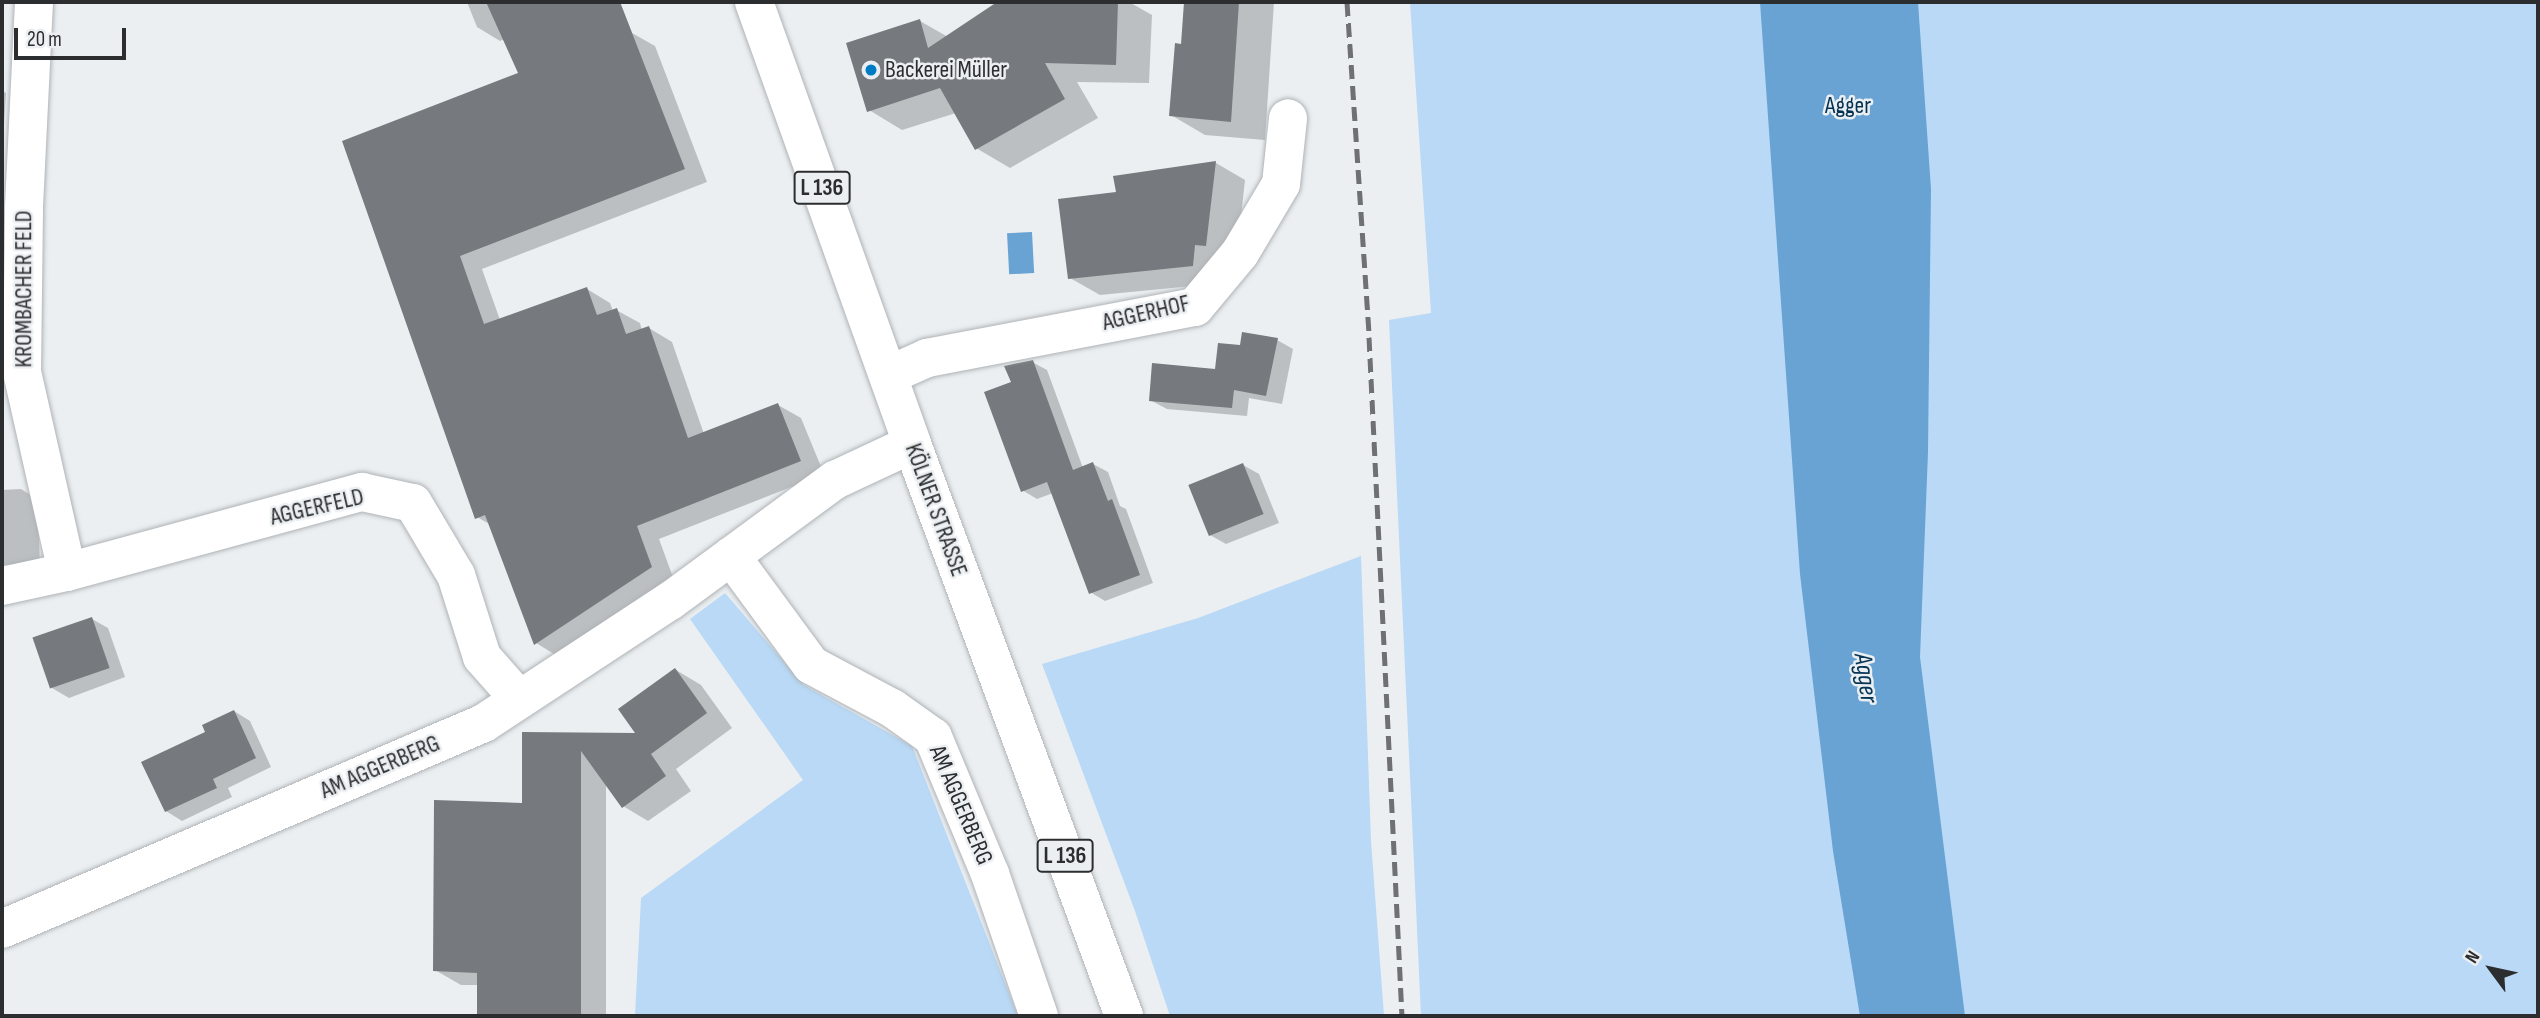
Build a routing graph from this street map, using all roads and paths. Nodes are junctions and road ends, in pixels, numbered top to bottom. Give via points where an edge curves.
1 (34, 2) edge
2 (754, 2) edge
3 (1288, 117) dead end
4 (889, 375) junction
5 (912, 444) junction
6 (731, 556) junction
7 (67, 572) junction
8 (2, 586) edge
9 (519, 699) junction
10 (2, 929) edge
11 (1039, 1016) edge
12 (1124, 1016) edge

1 - 7 street, KROMBACHER FELD via 22,372
2 - 4 street, KÖLNER STRASSE / L 136
3 - 4 street, AGGERHOF via 1281,184 1240,253 1195,307 928,358
4 - 5 street, KÖLNER STRASSE / L 136
5 - 6 street, AM AGGERBERG via 835,480
5 - 12 street, KÖLNER STRASSE / L 136
6 - 9 street, AM AGGERBERG
6 - 11 street, AM AGGERBERG via 811,665 892,708 933,737 990,874
7 - 8 street, AGGERFELD
7 - 9 street, AGGERFELD via 362,492 413,502 456,575 482,657
9 - 10 street, AM AGGERBERG via 484,723

